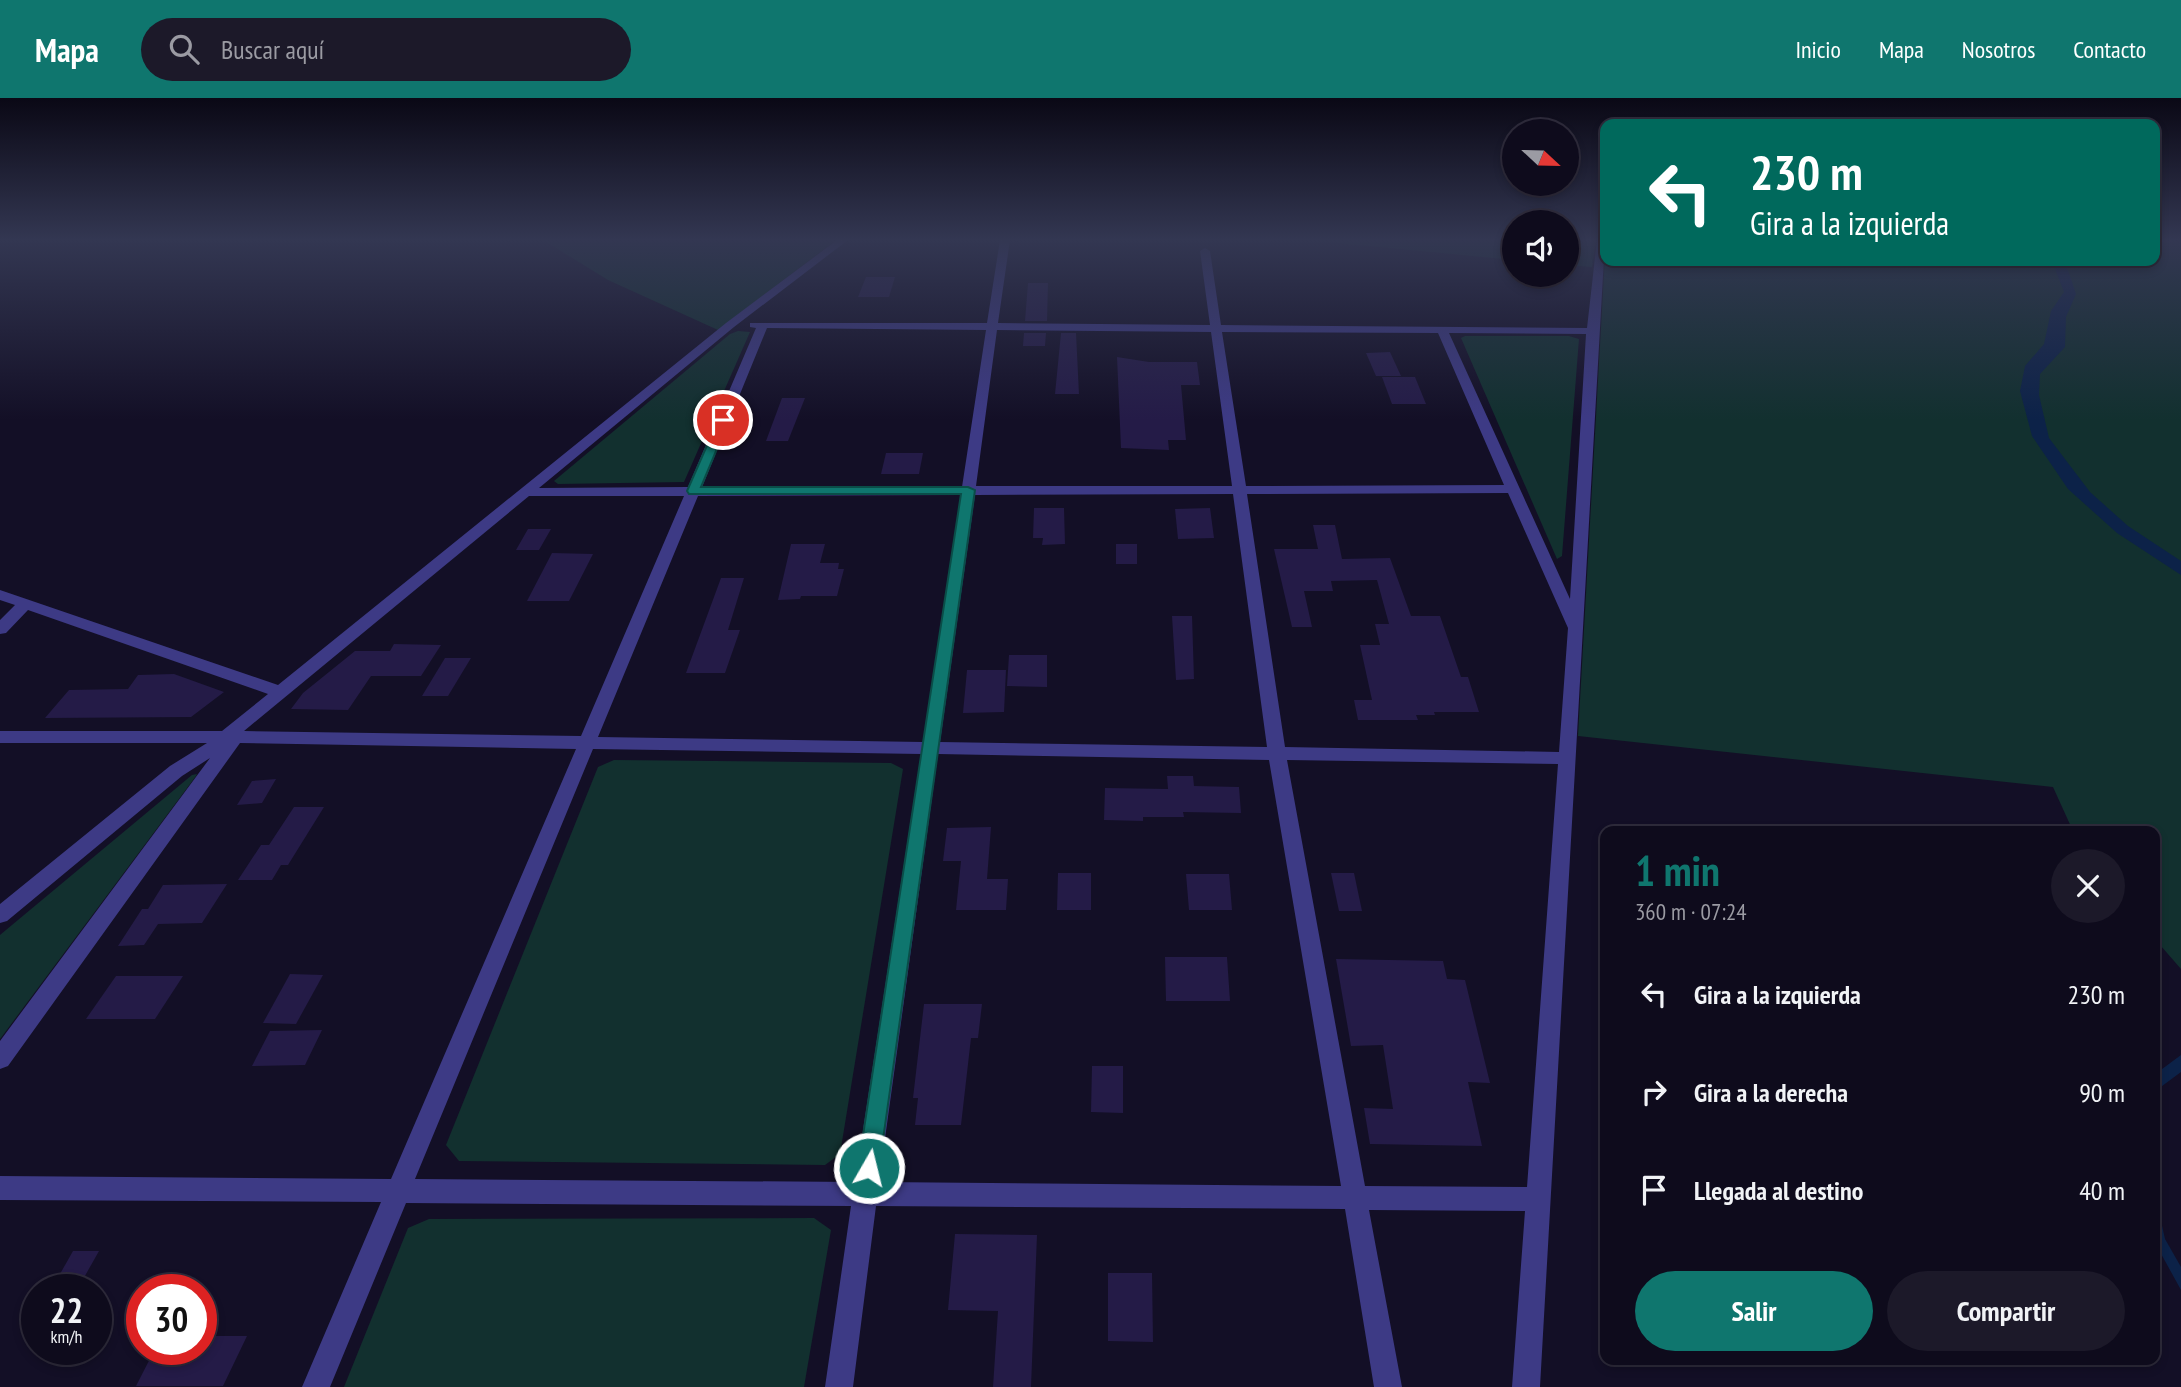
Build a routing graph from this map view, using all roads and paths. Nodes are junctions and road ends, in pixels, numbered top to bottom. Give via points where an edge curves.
1 (763, 300) edge
2 (996, 300) edge
3 (1212, 300) edge
4 (1595, 300) edge
5 (730, 325) junction
6 (763, 325) junction
7 (992, 327) junction
8 (1216, 328) junction
9 (1442, 330) junction
10 (1592, 331) junction
11 (1513, 489) junction
12 (968, 490) junction
13 (1239, 490) junction
14 (694, 491) junction
15 (526, 492) junction
16 (0, 595) edge
17 (25, 604) junction
18 (1574, 627) junction
19 (0, 629) edge
20 (280, 692) junction
21 (0, 737) edge
22 (223, 741) junction
23 (588, 743) junction
24 (930, 748) junction
25 (1277, 754) junction
26 (1566, 758) junction
27 (0, 915) edge
28 (0, 928) edge
29 (0, 1059) edge
30 (0, 1188) edge
31 (399, 1191) junction
32 (864, 1194) junction
33 (1355, 1198) junction
34 (1536, 1199) junction
35 (316, 1387) edge
36 (839, 1387) edge
37 (1388, 1387) edge
38 (1526, 1387) edge

1 - 5 street
2 - 7 street
3 - 8 street
4 - 10 street
5 - 6 street
5 - 15 street
6 - 7 street
6 - 14 street
7 - 8 street
7 - 12 street
8 - 9 street
8 - 13 street
9 - 10 street
9 - 11 street
10 - 18 street
11 - 13 street
11 - 18 street
12 - 13 street
12 - 14 street
12 - 24 street
13 - 25 street
14 - 15 street
14 - 23 street
15 - 20 street
16 - 17 street
17 - 19 street
17 - 20 street
18 - 26 street
20 - 22 street
21 - 22 street
22 - 23 street
22 - 27 street via 176,771
22 - 28 street
22 - 29 street
23 - 24 street
23 - 31 street
24 - 25 street
24 - 32 street
25 - 26 street
25 - 33 street
26 - 34 street
30 - 31 street
31 - 32 street
31 - 35 street
32 - 33 street
32 - 36 street
33 - 34 street
33 - 37 street
34 - 38 street

